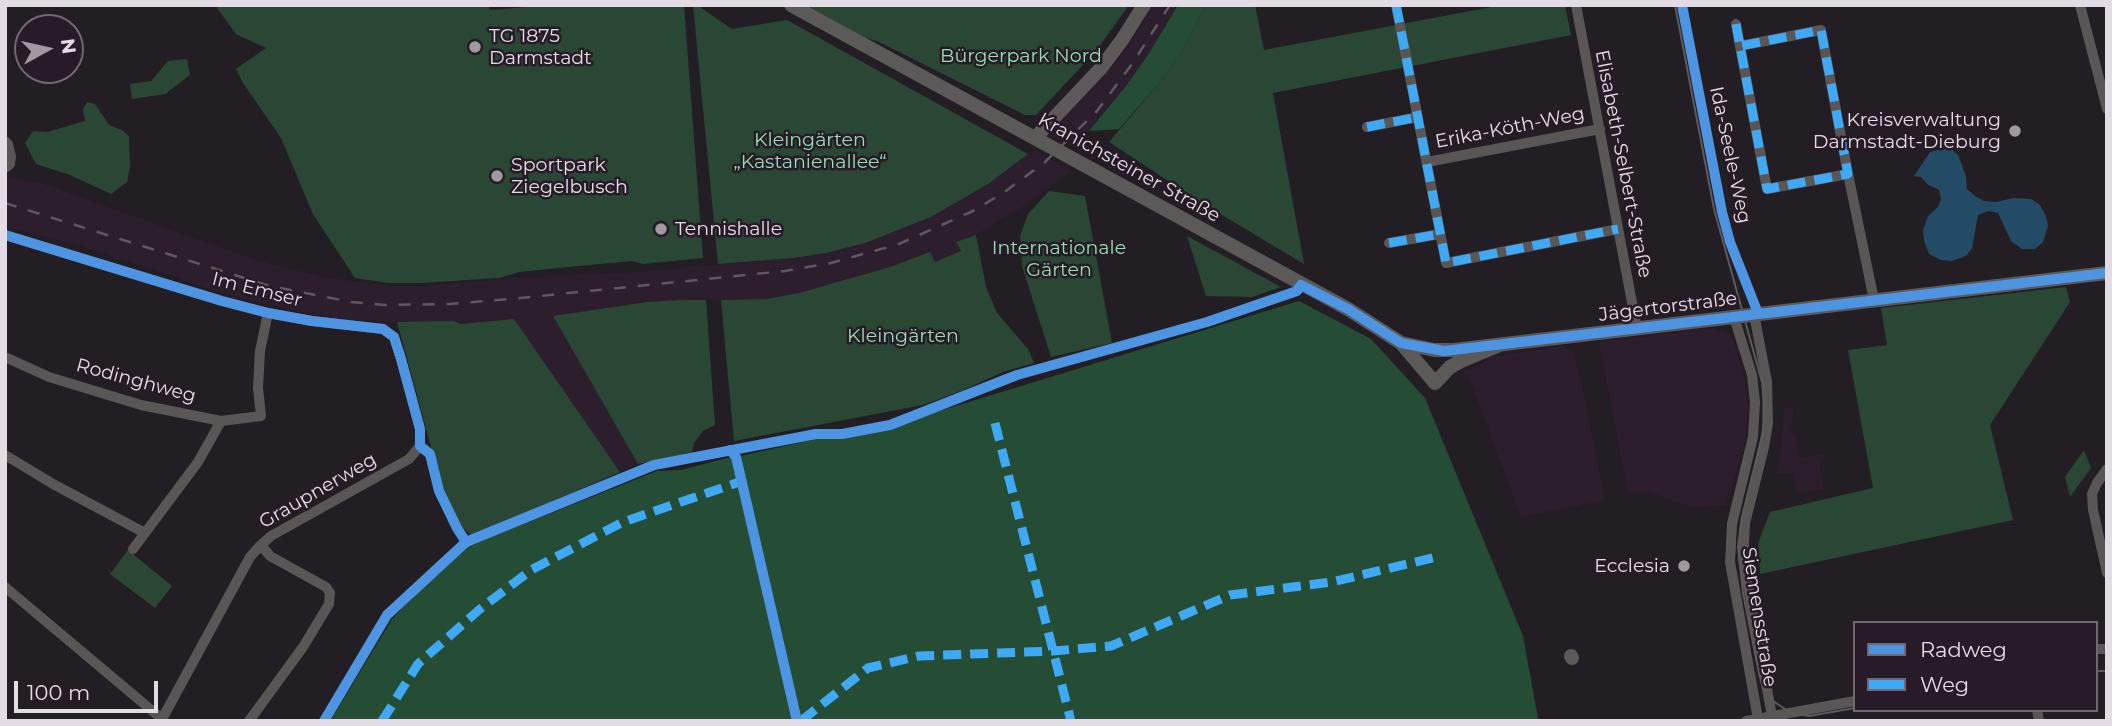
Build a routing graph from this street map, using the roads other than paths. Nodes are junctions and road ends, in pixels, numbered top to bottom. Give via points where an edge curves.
1 (791, 5) edge
2 (1143, 5) edge
3 (1396, 5) edge
4 (1576, 5) edge
5 (2080, 5) edge
6 (1736, 24) dead end
7 (1740, 46) junction
8 (2104, 90) edge
9 (2107, 110) edge
10 (1418, 117) junction
11 (1367, 127) dead end
12 (1600, 129) junction
13 (1035, 138) junction
14 (5, 141) edge
15 (1427, 162) junction
16 (5, 168) edge
17 (1848, 174) junction
18 (1618, 229) junction
19 (1440, 234) junction
20 (5, 235) edge
21 (1389, 243) dead end
22 (2107, 273) edge
23 (1874, 300) junction
24 (268, 313) junction
25 (1754, 314) junction
26 (1734, 317) junction
27 (1637, 329) junction
28 (1401, 344) junction
29 (1497, 345) junction
30 (1444, 351) junction
31 (5, 357) edge
32 (1420, 365) junction
33 (1435, 383) joint
34 (220, 421) junction
35 (419, 446) joint
36 (5, 455) edge
37 (2107, 468) edge
38 (145, 533) junction
39 (261, 545) junction
40 (133, 549) dead end
41 (2107, 573) edge
42 (5, 587) edge
43 (1853, 701) edge
44 (1772, 716) junction
45 (1758, 719) junction
46 (162, 720) edge
47 (249, 721) edge
48 (1746, 721) edge

1 - 13 main road, Kranichsteiner Straße
2 - 13 main road via 1101,68
3 - 10 street
4 - 12 street, Elisabeth-Selbert-Straße
5 - 8 street
6 - 7 street
7 - 17 street via 1767,189
7 - 17 street via 1821,30
8 - 9 street
10 - 11 street
10 - 15 street
12 - 15 street, Erika-Köth-Weg
12 - 18 street, Elisabeth-Selbert-Straße
13 - 28 main road, Kranichsteiner Straße via 1348,309
14 - 16 street via 11,157
15 - 19 street
17 - 23 street
18 - 19 street via 1446,263
18 - 27 street, Elisabeth-Selbert-Straße
19 - 21 street
20 - 24 street, Im Emser
22 - 23 main road, Jägertorstraße
23 - 25 main road, Jägertorstraße
24 - 34 street, Rodinghweg via 260,351 261,416
24 - 35 street, Im Emser via 383,329 394,337 420,429
25 - 26 main road, Jägertorstraße
25 - 44 street, Siemensstraße via 1767,382 1768,424 1745,523 1743,559
26 - 27 main road, Jägertorstraße
26 - 45 street, Siemensstraße via 1755,401 1753,437 1732,524 1730,562
27 - 29 main road, Jägertorstraße
28 - 30 main road, Jägertorstraße
28 - 32 main road, Kranichsteiner Straße
29 - 30 main road, Jägertorstraße
29 - 33 main road, Jägertorstraße via 1461,360
30 - 32 main road, Jägertorstraße
31 - 34 street, Rodinghweg via 49,377 141,405
32 - 33 main road, Kranichsteiner Straße
34 - 38 street via 198,462
35 - 39 street, Graupnerweg via 409,458
36 - 38 street
37 - 41 street via 2092,502
38 - 40 street
39 - 46 street, Graupnerweg via 250,557
39 - 47 street via 270,556 330,593 329,604 303,647
42 - 46 street
43 - 44 street
44 - 45 street
45 - 48 street

